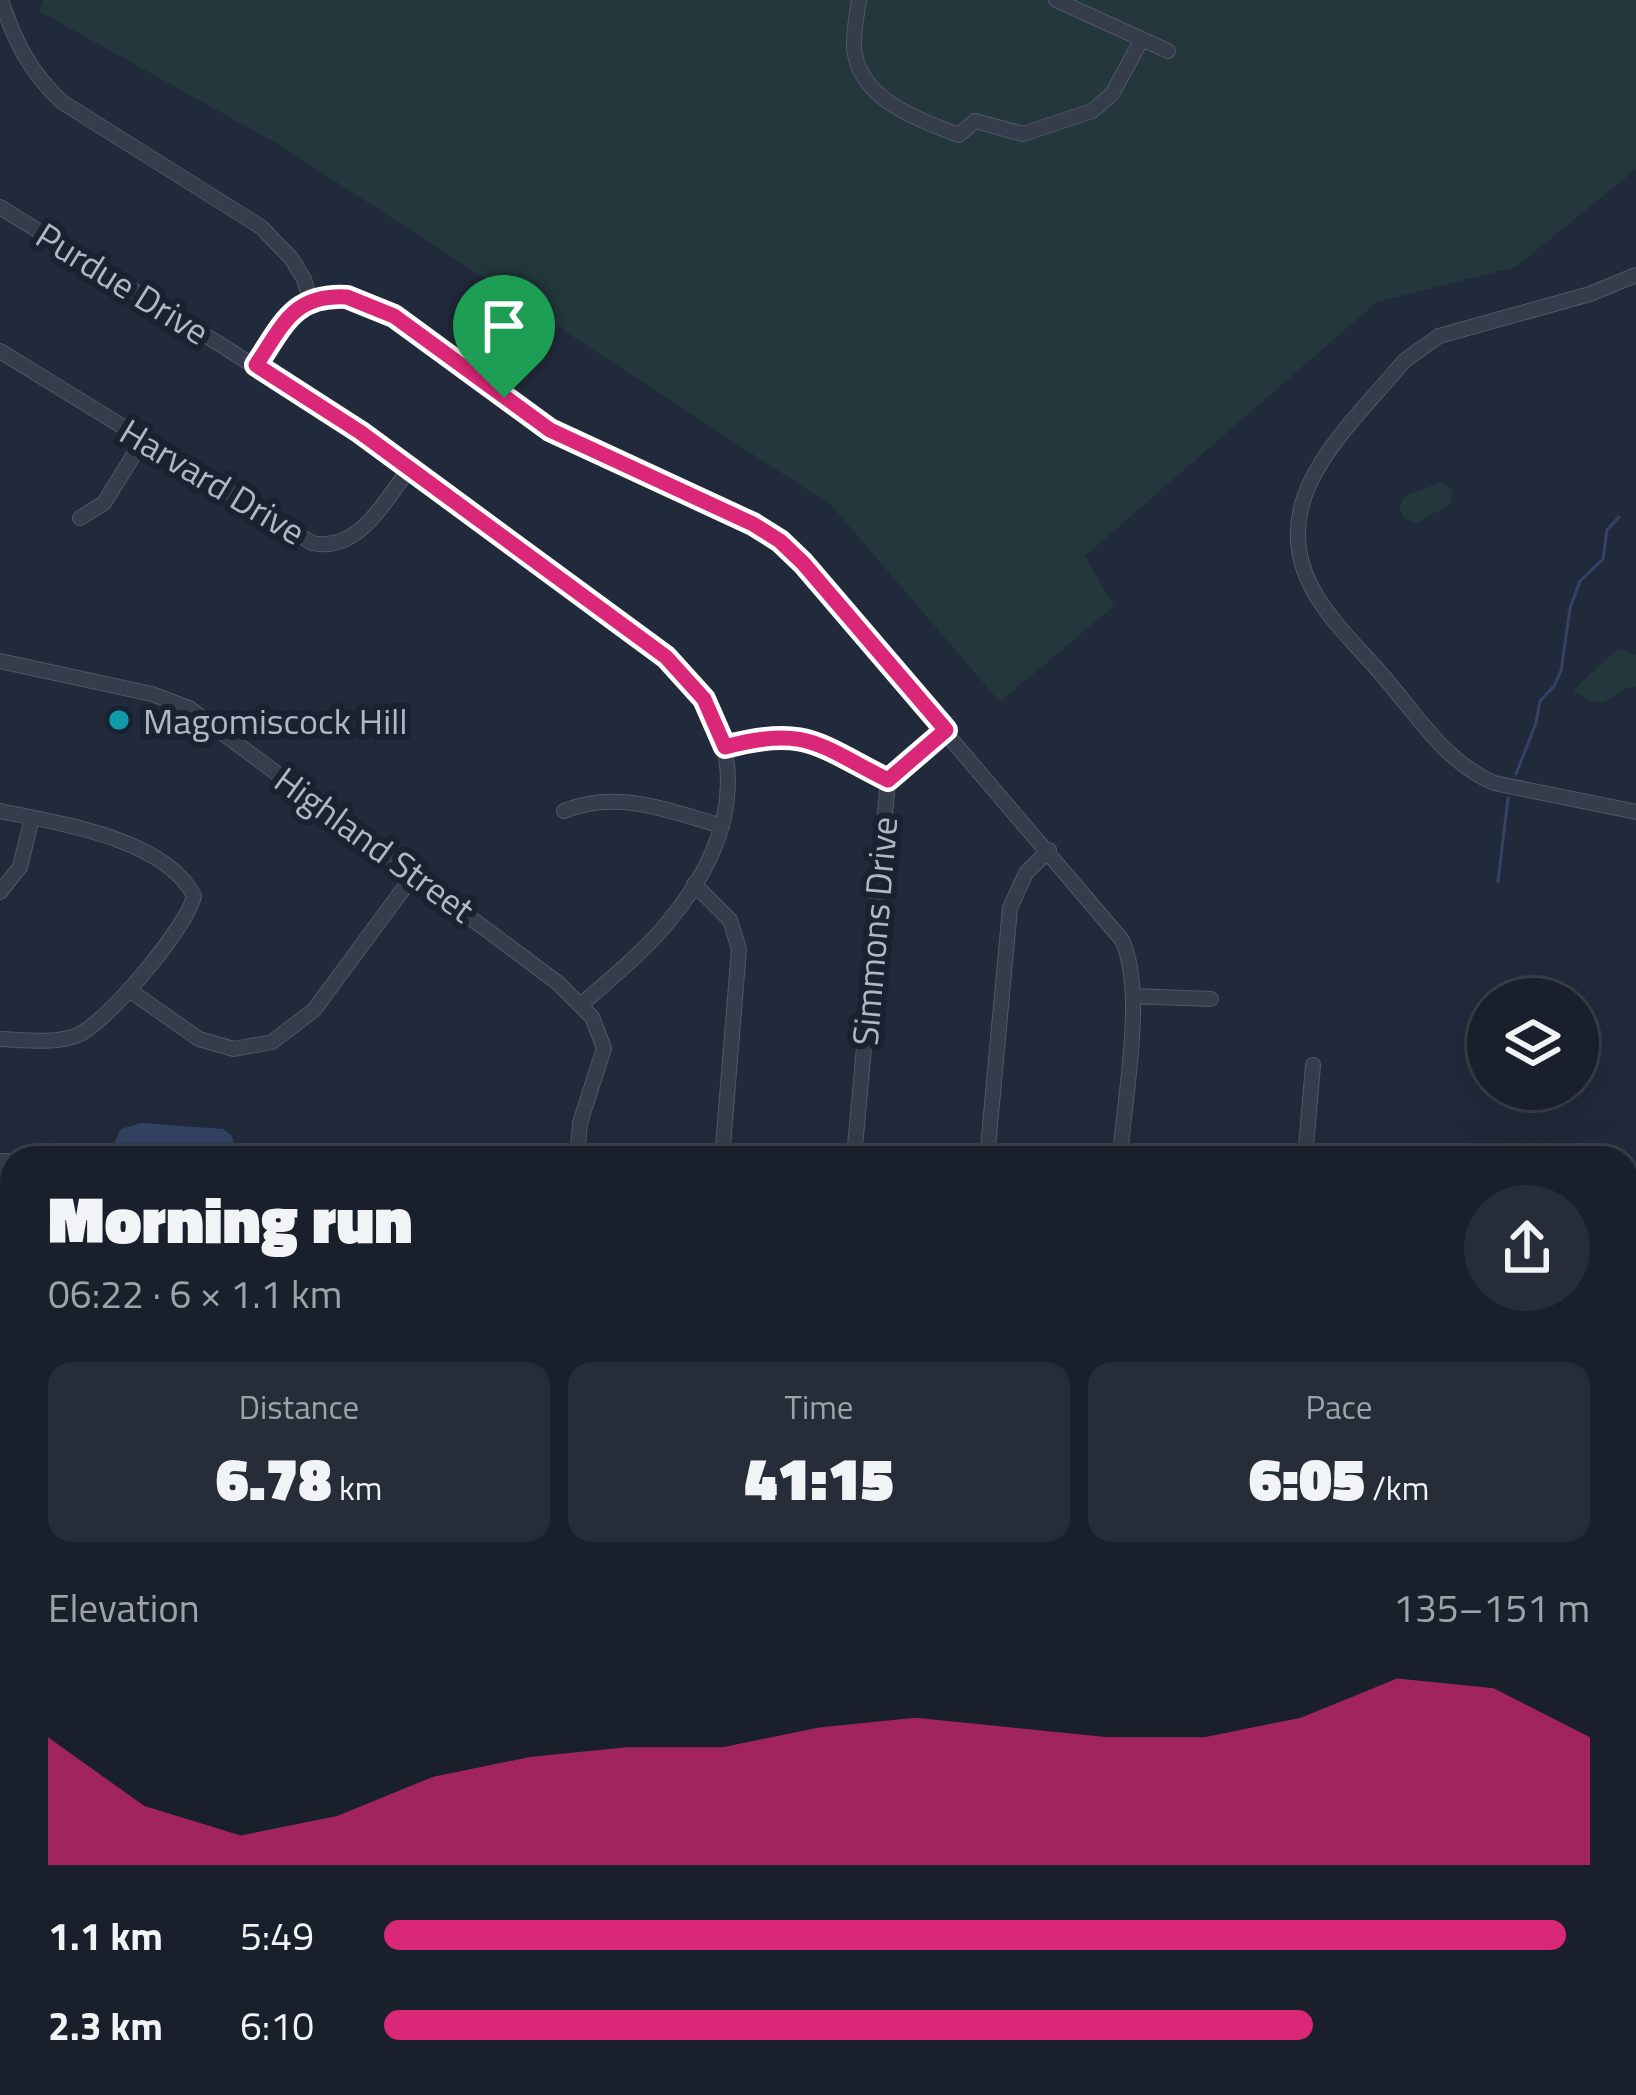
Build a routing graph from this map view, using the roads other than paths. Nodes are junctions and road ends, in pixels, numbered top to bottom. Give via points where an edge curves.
1 (859, 0) edge
2 (1056, 0) edge
3 (2, 5) edge
4 (1142, 39) junction
5 (1168, 51) dead end
6 (0, 207) edge
7 (1636, 275) edge
8 (310, 298) junction
9 (0, 351) edge
10 (256, 365) junction
11 (143, 440) junction
12 (410, 468) junction
13 (80, 518) dead end
14 (0, 661) edge
15 (946, 730) junction
16 (725, 747) junction
17 (888, 780) junction
18 (0, 811) edge
19 (564, 811) dead end
20 (1636, 812) edge
21 (32, 818) junction
22 (722, 826) junction
23 (1049, 850) junction
24 (415, 873) junction
25 (694, 884) junction
26 (0, 892) edge
27 (129, 990) junction
28 (1133, 996) junction
29 (1211, 999) dead end
30 (582, 1004) junction
31 (0, 1039) edge
32 (1312, 1065) dead end
33 (578, 1146) edge
34 (723, 1146) edge
35 (855, 1146) edge
36 (988, 1146) edge
37 (1121, 1146) edge
38 (1306, 1146) edge

1 - 4 street via 854,51 874,92 959,135 975,121 1023,134 1092,111 1112,94
2 - 4 street
3 - 8 street via 42,83 261,227 291,257
4 - 5 street
6 - 10 street, Purdue Drive
7 - 20 street via 1420,347 1314,471 1298,522 1298,550 1316,596 1451,756 1494,783
8 - 10 street
8 - 15 street via 354,298 384,310 550,430 774,536
9 - 11 street, Harvard Drive
10 - 12 street, Purdue Drive
11 - 12 street, Harvard Drive via 320,545 358,533
11 - 13 street via 104,503
12 - 16 street, Purdue Drive via 681,670
14 - 24 street, Highland Street via 185,706
15 - 17 street, Simmons Drive
15 - 23 street
16 - 17 street via 796,736
16 - 22 street, Purdue Drive
17 - 35 street, Simmons Drive
18 - 21 street
19 - 22 street via 630,802
21 - 26 street via 20,866
21 - 27 street via 124,841 193,891 189,911
22 - 25 street, Purdue Drive
23 - 28 street via 1123,941
23 - 36 street via 1022,879 1010,908
24 - 27 street via 314,1010 272,1042 216,1045
24 - 30 street, Highland Street
25 - 30 street, Purdue Drive via 656,936
25 - 34 street via 725,914 740,950
27 - 31 street via 76,1036
28 - 29 street
28 - 37 street
30 - 33 street via 604,1048
32 - 38 street

